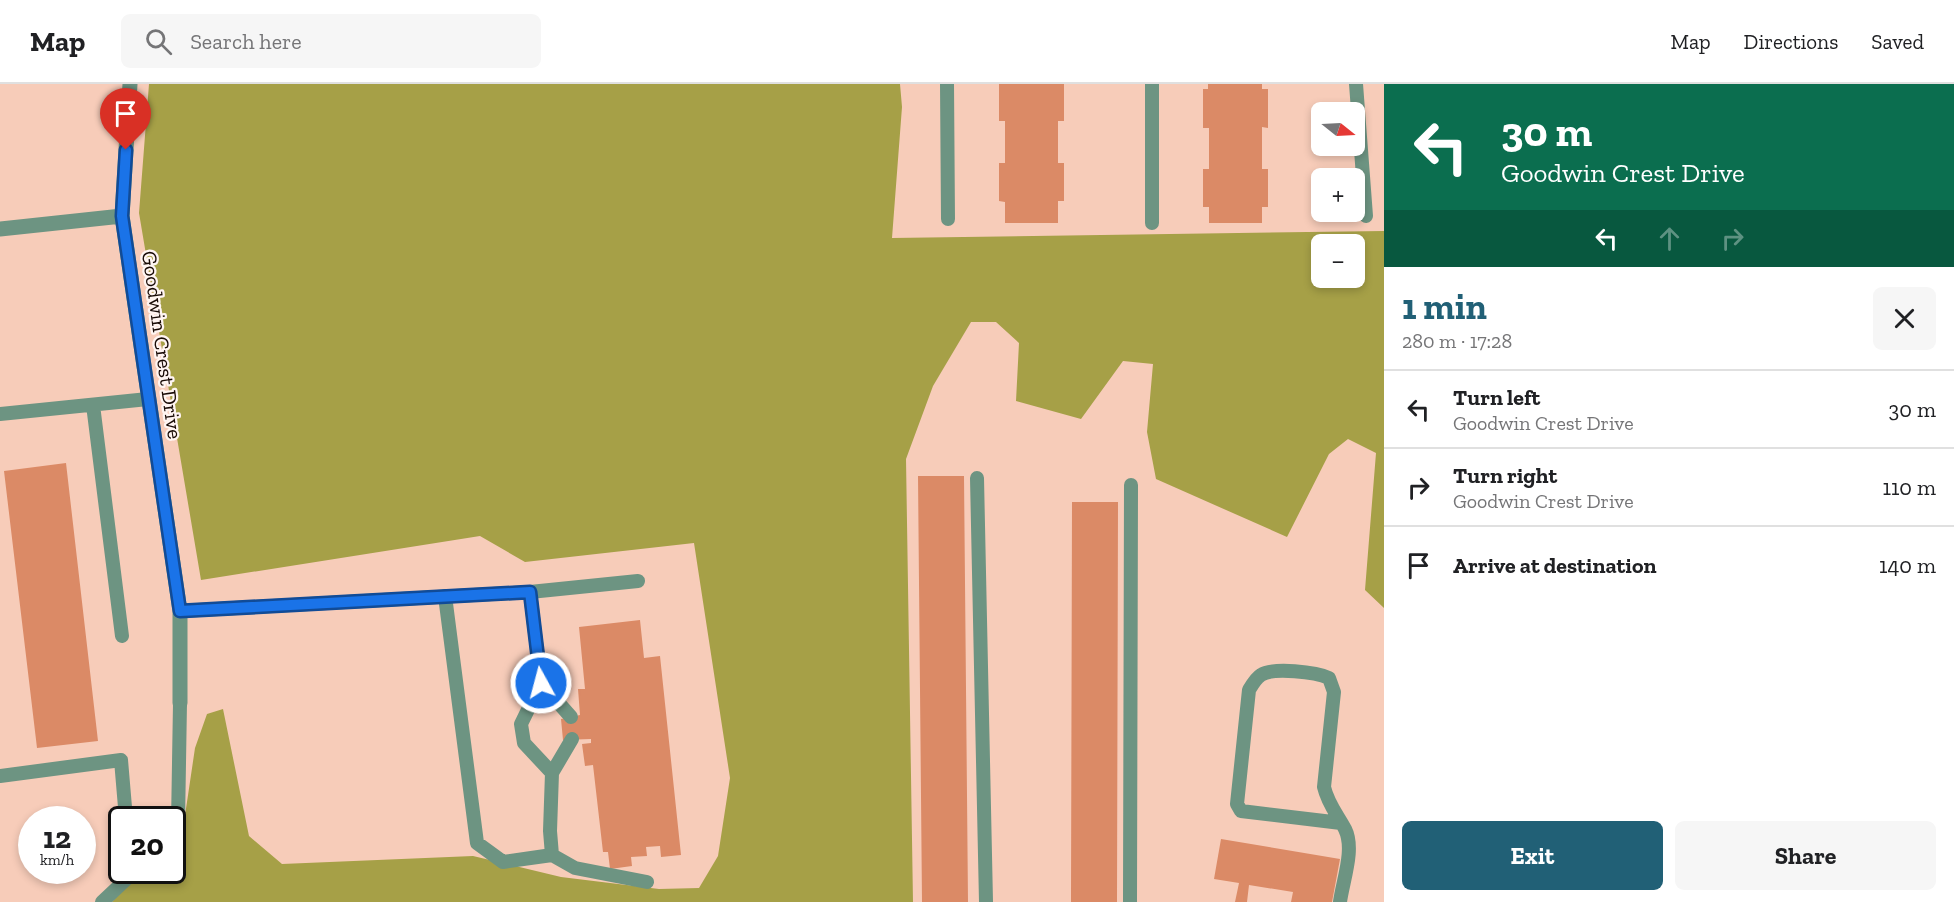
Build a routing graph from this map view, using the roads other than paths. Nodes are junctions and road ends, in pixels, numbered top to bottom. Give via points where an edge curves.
1 (130, 84) edge
2 (947, 84) edge
3 (1152, 84) edge
4 (1356, 84) edge
5 (122, 216) junction
6 (1366, 216) dead end
7 (948, 219) dead end
8 (1152, 223) dead end
9 (0, 229) edge
10 (148, 399) junction
11 (93, 405) junction
12 (0, 414) edge
13 (977, 478) dead end
14 (1131, 485) dead end
15 (638, 581) dead end
16 (530, 592) junction
17 (445, 597) junction
18 (180, 611) junction
19 (122, 636) dead end
20 (541, 683) junction
21 (180, 703) joint
22 (570, 717) dead end
23 (573, 739) dead end
24 (552, 773) junction
25 (0, 776) edge
26 (125, 806) edge
27 (177, 806) edge
28 (1341, 823) junction
29 (552, 855) junction
30 (647, 882) dead end
31 (120, 884) edge
32 (102, 902) edge
33 (986, 902) edge
34 (1130, 902) edge
35 (1340, 902) edge

1 - 5 street, Goodwin Crest Drive
2 - 7 lane
3 - 8 lane
4 - 6 lane
5 - 9 street
5 - 10 street, Goodwin Crest Drive
10 - 11 lane
10 - 18 street, Goodwin Crest Drive
11 - 12 lane
11 - 19 lane
13 - 33 lane
14 - 34 lane
15 - 16 lane
16 - 17 lane
16 - 20 lane
17 - 18 lane
17 - 29 lane via 477,843 502,861
18 - 21 street, Goodwin Crest Drive
20 - 22 lane
20 - 24 lane via 522,724 524,743
21 - 27 lane
23 - 24 lane
24 - 29 lane
25 - 26 lane via 122,760
28 - 28 lane via 1327,801 1324,787 1334,692 1329,678 1319,674 1268,672 1258,676 1249,690 1237,804 1241,811
28 - 35 lane via 1349,844
29 - 30 lane via 575,868
31 - 32 lane

